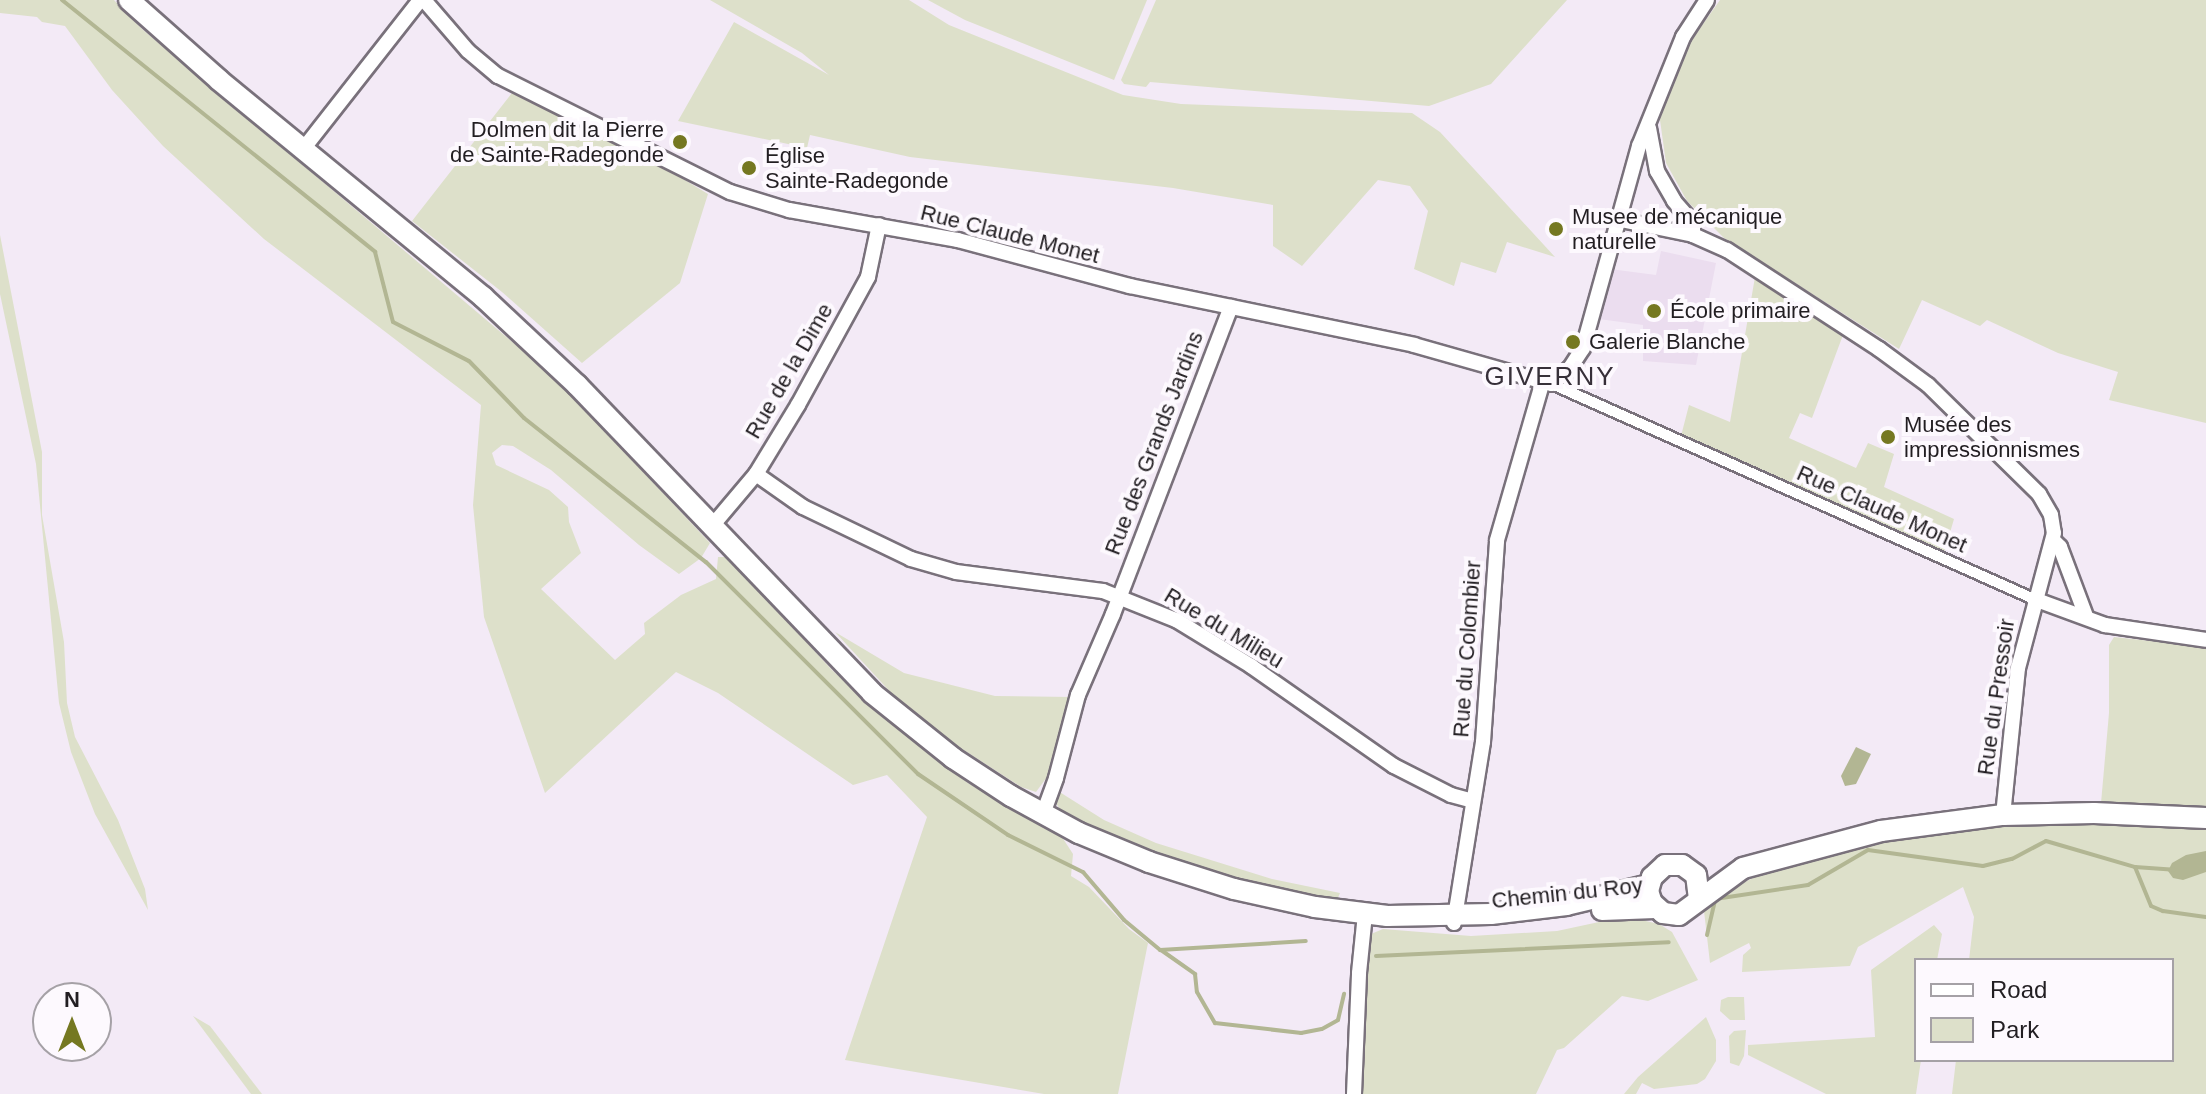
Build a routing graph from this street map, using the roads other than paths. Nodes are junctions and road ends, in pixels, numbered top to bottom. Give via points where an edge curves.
1 (129, 0) edge
2 (422, 0) edge
3 (1707, 0) edge
4 (1649, 127) junction
5 (304, 148) junction
6 (1616, 219) junction
7 (879, 225) junction
8 (1693, 235) junction
9 (1231, 307) junction
10 (1547, 382) junction
11 (756, 474) junction
12 (712, 526) junction
13 (2053, 540) junction
14 (1119, 596) junction
15 (2034, 599) junction
16 (2086, 616) junction
17 (2206, 640) edge
18 (1473, 801) junction
19 (1043, 814) junction
20 (2003, 815) junction
21 (2206, 818) edge
22 (1743, 868) junction
23 (1690, 869) junction
24 (1649, 885) junction
25 (1699, 899) junction
26 (1655, 908) junction
27 (1365, 914) junction
28 (1455, 920) junction
29 (1354, 1094) edge

1 - 5 main road
2 - 5 street
2 - 7 street, Rue Claude Monet via 498,76 698,178 789,210
3 - 4 street via 1683,37
4 - 6 street
4 - 8 street via 1657,171 1693,223
5 - 12 main road via 506,317
6 - 8 street
6 - 10 street via 1583,348 1570,368
7 - 9 street, Rue Claude Monet
7 - 11 street, Rue de la Dime via 868,277
8 - 13 street via 1727,250 1905,367 2039,494 2053,521
9 - 10 street, Rue Claude Monet via 1414,345
9 - 14 street, Rue des Grands Jardins
10 - 15 street, Rue Claude Monet
10 - 18 street, Rue du Colombier via 1497,540 1483,742
11 - 12 street, Rue de la Dime
11 - 14 street, Rue du Milieu via 803,507 911,559 956,572
12 - 19 main road via 872,693 953,758
13 - 15 street, Rue du Pressoir
13 - 16 street
14 - 18 street, Rue du Milieu via 1176,620 1225,649 1394,766
14 - 19 street, Rue des Grands Jardins via 1078,695
15 - 16 street, Rue Claude Monet
15 - 20 street, Rue du Pressoir via 2016,683
16 - 17 street, Rue Claude Monet via 2115,627
18 - 28 street, Rue du Colombier
19 - 27 main road via 1185,875 1286,902
20 - 21 main road
20 - 22 main road via 1881,831
22 - 23 main road
22 - 25 main road
23 - 24 main road via 1665,865
23 - 25 main road via 1700,883
24 - 26 main road
24 - 28 main road via 1566,905
25 - 26 main road via 1679,915
26 - 28 main road, Chemin du Roy via 1619,908 1510,925
27 - 28 main road
27 - 29 street

